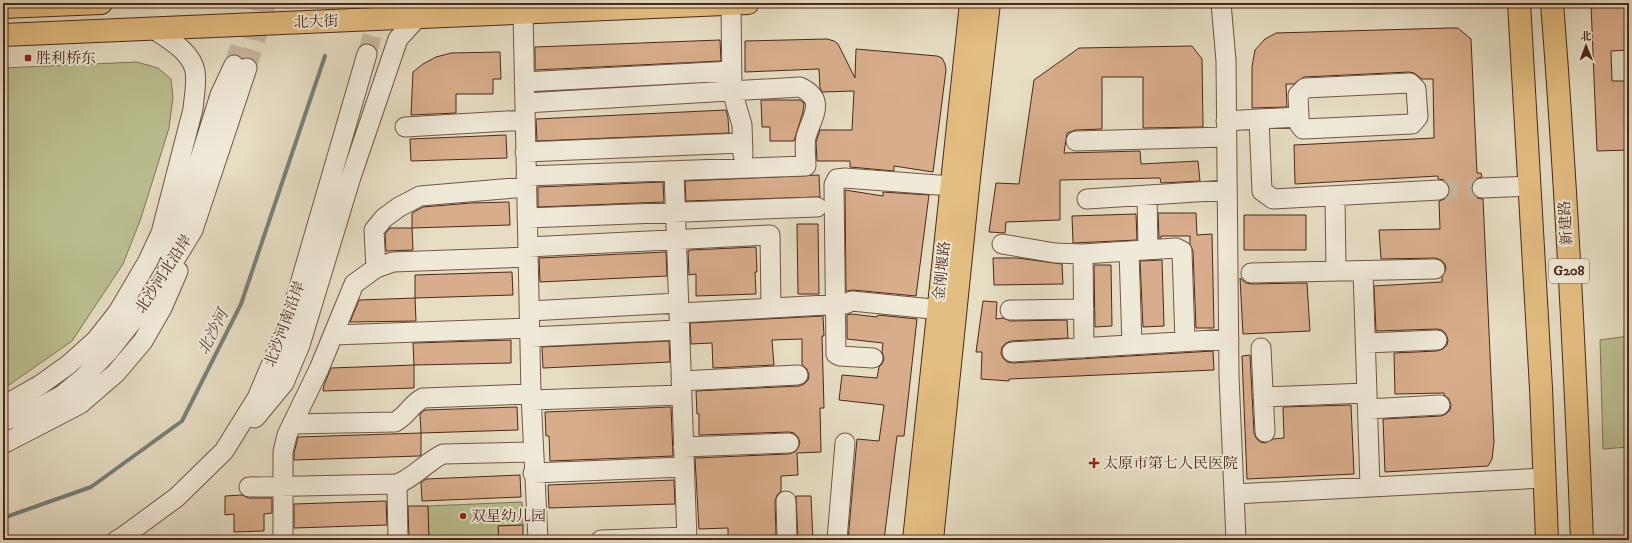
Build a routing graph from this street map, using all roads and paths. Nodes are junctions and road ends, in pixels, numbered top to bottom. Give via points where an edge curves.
1 (101, 3) edge
2 (971, 3) edge
3 (990, 3) edge
4 (1221, 3) edge
5 (1519, 3) edge
6 (1552, 3) edge
7 (740, 4) edge
8 (3, 7) edge
9 (523, 12) junction
10 (417, 18) junction
11 (152, 28) junction
12 (3, 35) edge
13 (368, 54) tunnel mouth
14 (732, 71) junction
15 (676, 74) junction
16 (524, 82) junction
17 (732, 91) junction
18 (676, 95) junction
19 (525, 112) junction
20 (1299, 117) junction
21 (1258, 119) junction
22 (405, 127) dead end
23 (1226, 129) junction
24 (1076, 141) dead end
25 (742, 143) junction
26 (525, 152) junction
27 (743, 168) junction
28 (674, 171) junction
29 (526, 182) junction
30 (951, 186) junction
31 (1530, 186) junction
32 (1482, 188) tunnel mouth
33 (1227, 190) junction
34 (1439, 190) tunnel mouth
35 (1147, 195) junction
36 (1335, 196) junction
37 (1087, 199) dead end
38 (818, 207) dead end
39 (676, 212) junction
40 (527, 218) junction
41 (193, 230) junction
42 (676, 240) junction
43 (1002, 244) dead end
44 (1148, 250) junction
45 (1129, 251) junction
46 (528, 252) junction
47 (1083, 254) junction
48 (376, 268) junction
49 (1435, 269) dead end
50 (1336, 271) junction
51 (1363, 271) junction
52 (1251, 273) dead end
53 (835, 304) junction
54 (772, 308) junction
55 (142, 309) junction
56 (1084, 309) junction
57 (946, 310) junction
58 (1010, 310) dead end
59 (679, 315) junction
60 (529, 326) junction
61 (334, 335) junction
62 (1229, 339) junction
63 (1437, 340) dead end
64 (1185, 342) junction
65 (1366, 342) junction
66 (1132, 345) junction
67 (1084, 348) junction
68 (1262, 348) dead end
69 (1012, 352) dead end
70 (874, 358) dead end
71 (798, 374) dead end
72 (682, 388) junction
73 (531, 397) junction
74 (1263, 397) junction
75 (1368, 401) junction
76 (3, 406) edge
77 (1440, 406) dead end
78 (3, 421) edge
79 (292, 424) junction
80 (1265, 432) dead end
81 (789, 443) dead end
82 (845, 443) dead end
83 (3, 444) edge
84 (684, 447) junction
85 (224, 451) junction
86 (533, 452) junction
87 (684, 467) junction
88 (534, 473) junction
89 (1545, 478) junction
90 (397, 484) junction
91 (282, 486) junction
92 (249, 487) dead end
93 (1370, 487) junction
94 (1234, 494) junction
95 (786, 501) dead end
96 (687, 539) edge
97 (117, 540) edge
98 (282, 540) edge
99 (398, 540) edge
100 (538, 540) edge
101 (601, 540) edge
102 (787, 540) edge
103 (837, 540) edge
104 (914, 540) edge
105 (932, 540) edge
106 (1236, 540) edge
107 (1547, 540) edge
108 (1582, 540) edge

1 - 8 main road
2 - 30 main road, 金刚堰路
3 - 57 main road via 969,178
4 - 23 street via 1226,61
5 - 31 main road, G208
6 - 108 main road, 新建路 / G208 via 1576,386
7 - 9 main road, 北大街
7 - 14 street
9 - 10 main road, 北大街
9 - 16 street
10 - 11 main road, 北大街
10 - 85 street via 398,39 351,177 300,345 284,383 263,410
11 - 12 main road, 北大街
11 - 76 street via 187,54 195,71 193,109 161,233 132,289 96,340 40,385
13 - 85 street, 北沙河南沿岸 via 288,325 257,398
14 - 15 street
14 - 17 street
15 - 16 street
15 - 18 street
16 - 19 street
17 - 18 street
17 - 25 street via 742,125
17 - 27 street via 800,87 813,95 816,102 806,139 806,166
18 - 19 street
19 - 22 street
19 - 26 street
20 - 20 street via 1298,95 1304,88 1410,83 1416,89 1418,117 1412,124 1303,129 1298,124
20 - 21 street
21 - 23 street
21 - 36 street via 1262,191 1273,199
23 - 24 street
23 - 33 street
25 - 26 street
25 - 27 street
26 - 29 street
27 - 28 street
28 - 29 street
28 - 39 street
29 - 40 street
29 - 48 street via 420,196 399,207 384,218 374,230
30 - 53 street via 837,179 834,185
30 - 57 main road, 金刚堰路
31 - 32 street
31 - 89 main road, G208
33 - 35 street
33 - 62 street
34 - 36 street
35 - 37 street
35 - 44 street
36 - 50 street
38 - 39 street
39 - 40 street
39 - 42 street
40 - 46 street
41 - 55 street, 北沙河北沿岸
41 - 55 street, 北沙河北沿岸 via 241,66 220,95 179,225 166,260
41 - 83 street via 162,308 144,341 116,373 80,404
42 - 46 street
42 - 54 street via 770,236
42 - 59 street
43 - 47 street via 1056,253
44 - 45 street
44 - 64 street via 1176,248 1182,251
45 - 47 street
45 - 66 street
46 - 48 street via 393,262
46 - 60 street
47 - 56 street
48 - 61 street via 354,284
49 - 51 street
50 - 51 street
50 - 52 street
51 - 65 street
53 - 54 street
53 - 57 street via 852,301
53 - 70 street via 836,354
54 - 59 street
55 - 78 street, 北沙河北沿岸 via 108,352 61,396 32,411
56 - 58 street
56 - 67 street
57 - 104 main road, 金刚堰路
57 - 105 main road
59 - 60 street
59 - 60 street
59 - 72 street
60 - 61 street
60 - 73 street
61 - 79 street
62 - 64 street
62 - 94 street
63 - 65 street
64 - 66 street
65 - 75 street
66 - 67 street
67 - 69 street
68 - 74 street
71 - 72 street
72 - 73 street
72 - 84 street
73 - 79 street via 423,398 415,402 403,418 395,422
73 - 86 street
74 - 75 street
74 - 80 street
75 - 77 street
75 - 93 street
79 - 91 street via 283,452
81 - 84 street
82 - 103 street
84 - 87 street
85 - 97 street, 北沙河南沿岸 via 177,497
86 - 88 street
86 - 90 street via 443,454
87 - 88 street
87 - 96 street
88 - 100 street
89 - 93 street
89 - 107 main road, G208
90 - 91 street
90 - 99 street
91 - 92 street
91 - 98 street
93 - 94 street
94 - 106 street
95 - 102 street
96 - 101 street

